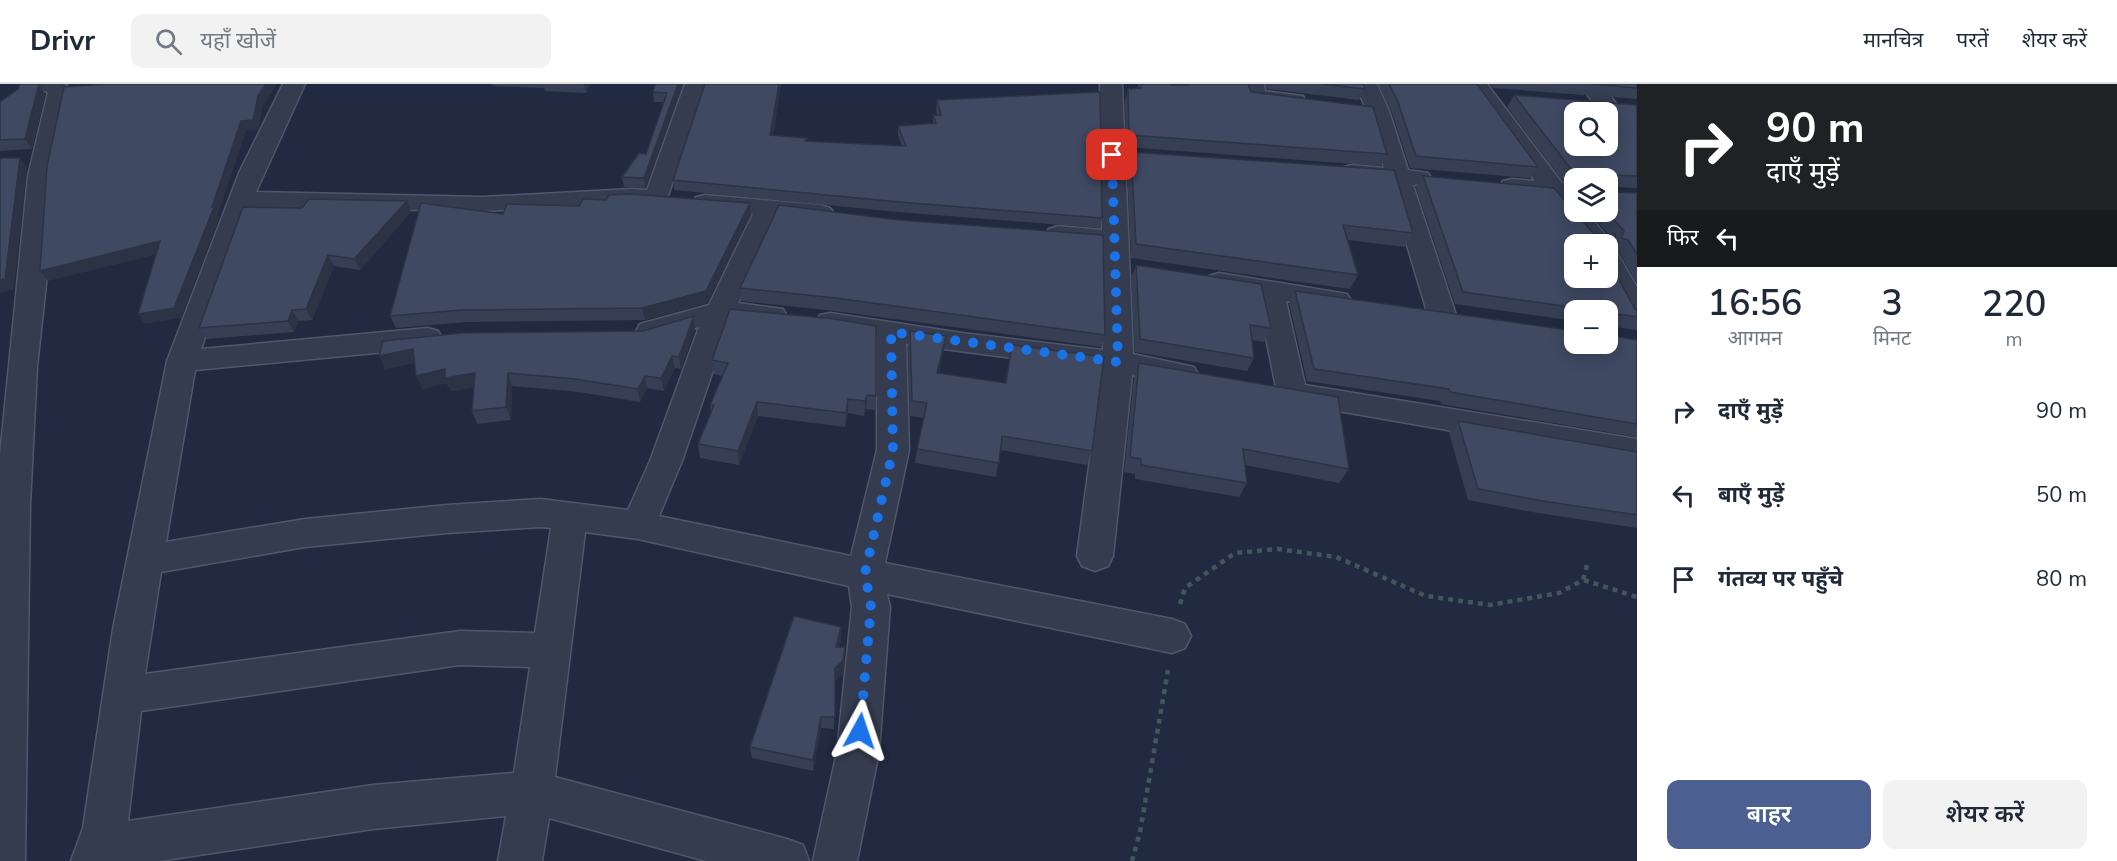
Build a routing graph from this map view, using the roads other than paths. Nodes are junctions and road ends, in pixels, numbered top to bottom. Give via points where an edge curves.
1 (294, 84) edge
2 (696, 84) edge
3 (1111, 84) edge
4 (1253, 84) edge
5 (1366, 84) edge
6 (61, 87) edge
7 (1480, 90) edge
8 (1588, 94) edge
9 (1517, 99) edge
10 (1607, 102) edge
11 (1311, 103) edge
12 (1327, 171) edge
13 (1398, 176) junction
14 (1443, 180) edge
15 (1487, 184) edge
16 (1564, 191) edge
17 (242, 199) junction
18 (656, 199) junction
19 (769, 207) junction
20 (840, 215) edge
21 (1036, 232) edge
22 (1124, 258) junction
23 (1618, 277) edge
24 (1199, 279) edge
25 (1270, 290) junction
26 (1362, 303) edge
27 (1634, 305) edge
28 (720, 311) junction
29 (1442, 315) edge
30 (622, 332) edge
31 (891, 332) junction
32 (456, 335) edge
33 (182, 361) junction
34 (1118, 362) junction
35 (1211, 379) edge
36 (1637, 451) edge
37 (570, 517) junction
38 (638, 525) junction
39 (1095, 556) dead end
40 (145, 561) junction
41 (865, 573) junction
42 (1172, 636) road end
43 (551, 651) junction
44 (123, 694) junction
45 (532, 792) junction
46 (96, 855) edge
47 (3, 861) edge
48 (520, 861) edge
49 (787, 861) edge
50 (835, 861) edge

1 - 17 street
2 - 18 street
3 - 22 street via 1124,156
4 - 11 street via 1255,96
5 - 13 street via 1367,110
6 - 47 street via 32,159 40,176 14,493
7 - 9 street
7 - 16 street
8 - 10 street
12 - 13 street
13 - 14 street
13 - 29 street
15 - 16 street
17 - 18 street via 483,204 632,196
17 - 33 street
18 - 19 street
19 - 20 street
19 - 28 street
21 - 22 street
22 - 34 street
23 - 27 street
24 - 25 street
25 - 26 street
25 - 36 street via 1280,391
28 - 30 street via 645,332
28 - 31 street via 835,322
28 - 38 street via 666,461
31 - 34 street
31 - 41 street via 893,450
32 - 33 street
33 - 40 street
34 - 35 street
34 - 39 street
37 - 38 street
37 - 40 street via 541,513 458,518 305,533
37 - 43 street
38 - 41 street
40 - 44 street
41 - 42 street
41 - 50 street via 871,607 858,752
43 - 44 street via 460,648
43 - 45 street
44 - 46 street via 105,828
45 - 46 street via 373,807
45 - 48 street
45 - 49 street

